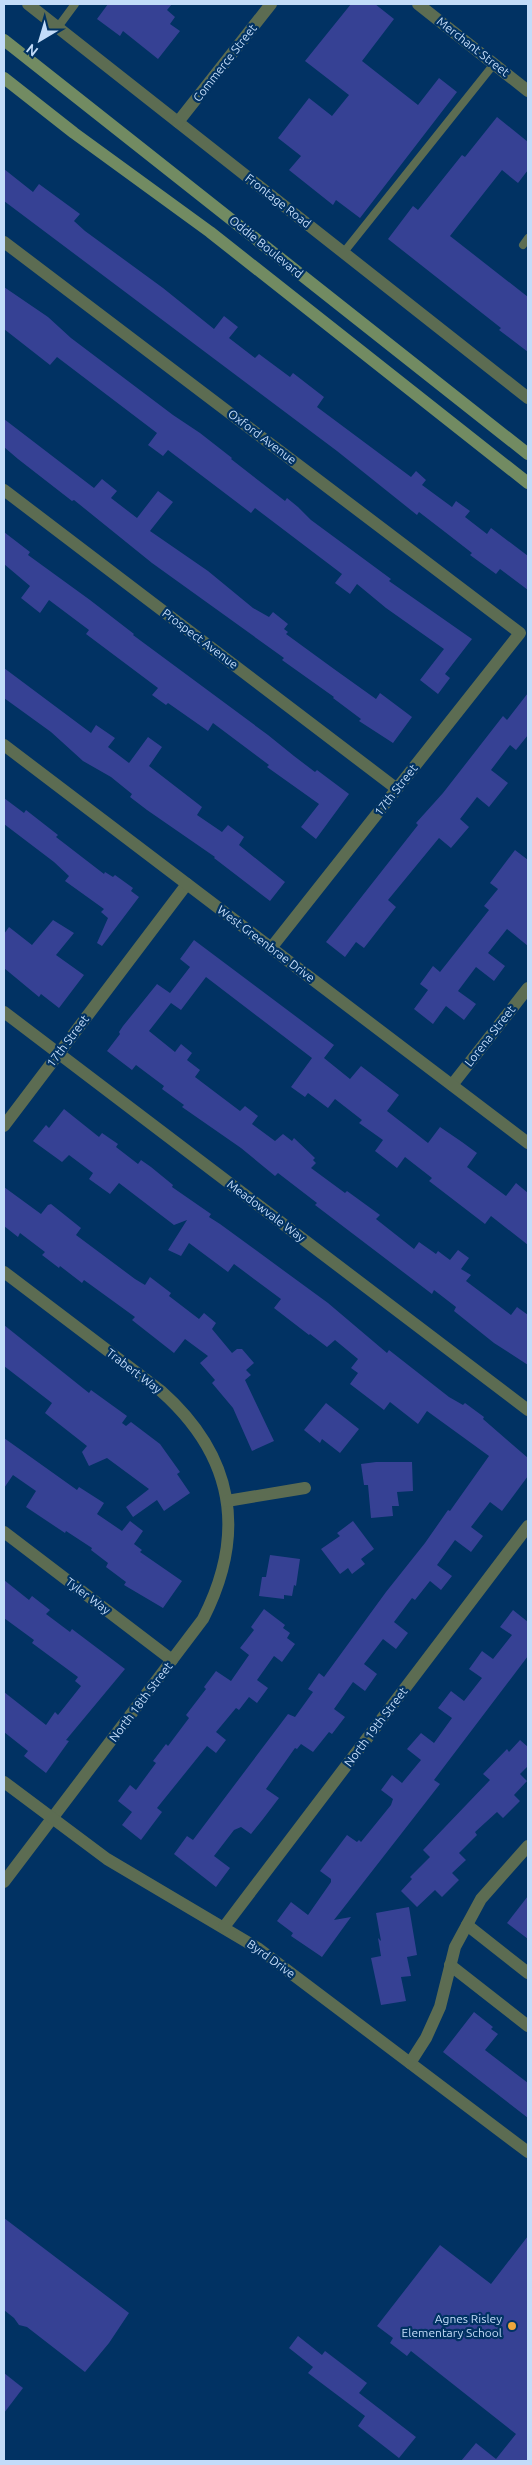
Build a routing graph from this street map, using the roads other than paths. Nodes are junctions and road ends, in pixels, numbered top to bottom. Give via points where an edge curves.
1 (28, 4) edge
2 (75, 4) edge
3 (271, 4) edge
4 (418, 4) edge
5 (58, 27) junction
6 (4, 40) edge
7 (494, 64) junction
8 (4, 78) edge
9 (528, 91) edge
10 (178, 122) junction
11 (4, 242) edge
12 (344, 252) junction
13 (528, 398) edge
14 (528, 454) edge
15 (528, 483) edge
16 (4, 490) edge
17 (520, 633) joint
18 (4, 745) edge
19 (397, 789) junction
20 (187, 884) junction
21 (271, 948) junction
22 (528, 988) edge
23 (4, 1012) edge
24 (58, 1054) junction
25 (452, 1085) junction
26 (4, 1126) edge
27 (528, 1143) edge
28 (4, 1272) edge
29 (528, 1410) edge
30 (305, 1488) dead end
31 (226, 1501) junction
32 (528, 1526) edge
33 (4, 1532) edge
34 (172, 1660) junction
35 (4, 1782) edge
36 (52, 1818) junction
37 (528, 1846) edge
38 (4, 1882) edge
39 (467, 1925) junction
40 (224, 1927) junction
41 (450, 1965) junction
42 (528, 1973) edge
43 (528, 2026) edge
44 (410, 2063) junction
45 (528, 2152) edge

1 - 5 street, Frontage Road
2 - 5 lane
3 - 10 street, Commerce Street
4 - 7 street, Merchant Street
5 - 10 street, Frontage Road
6 - 14 main road, Oddie Boulevard
7 - 9 street, Merchant Street
7 - 12 lane
8 - 15 main road, Oddie Boulevard via 217,237
10 - 12 street, Frontage Road
11 - 17 street, Oxford Avenue
12 - 13 street, Frontage Road
16 - 19 street, Prospect Avenue
17 - 19 street, 17th Street
18 - 20 street, West Greenbrae Drive
19 - 21 street, 17th Street
20 - 21 street, West Greenbrae Drive
20 - 24 street, 17th Street
21 - 25 street, West Greenbrae Drive
22 - 25 street, Lorena Street
23 - 24 street, Meadowvale Way
24 - 26 street, 17th Street
24 - 29 street, Meadowvale Way
25 - 27 street, West Greenbrae Drive
28 - 31 street, Trabert Way via 180,1408 210,1450
30 - 31 street
31 - 34 street, North 18th Street via 228,1541 216,1594 203,1619
32 - 40 street, North 19th Street
33 - 34 street, Tyler Way
34 - 36 street, North 18th Street
35 - 36 street, Byrd Drive
36 - 38 street, North 18th Street
36 - 40 street, Byrd Drive via 107,1859
37 - 39 street via 481,1899
39 - 41 street
39 - 42 street
40 - 44 street, Byrd Drive via 259,1949
41 - 43 street
41 - 44 street via 440,2008
44 - 45 street, Byrd Drive

